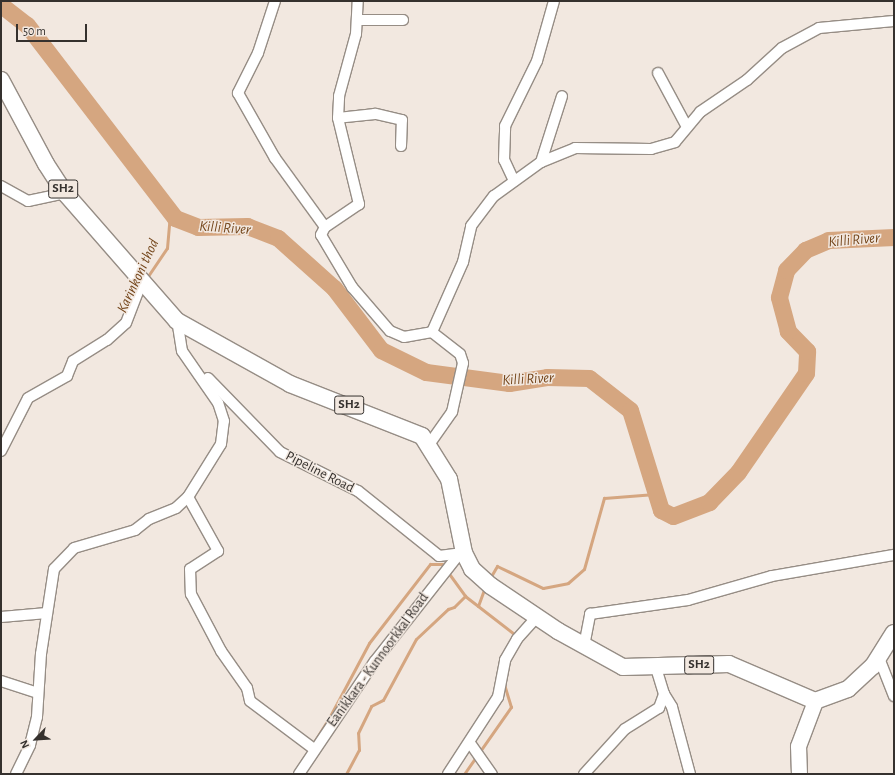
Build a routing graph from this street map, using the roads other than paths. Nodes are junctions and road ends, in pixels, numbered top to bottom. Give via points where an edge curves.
1 (275, 1) edge
2 (358, 1) edge
3 (554, 1) edge
4 (358, 20) junction
5 (403, 20) dead end
6 (894, 21) edge
7 (658, 73) dead end
8 (1, 80) edge
9 (562, 96) dead end
10 (338, 118) junction
11 (687, 128) junction
12 (401, 146) dead end
13 (541, 162) junction
14 (514, 181) junction
15 (1, 186) edge
16 (65, 193) junction
17 (325, 227) junction
18 (143, 286) junction
19 (177, 321) junction
20 (432, 332) junction
21 (182, 351) junction
22 (428, 446) junction
23 (1, 451) edge
24 (188, 497) junction
25 (460, 553) junction
26 (894, 555) edge
27 (47, 613) junction
28 (1, 617) edge
29 (537, 617) junction
30 (894, 633) edge
31 (584, 646) junction
32 (879, 658) junction
33 (656, 667) junction
34 (1, 681) edge
35 (38, 693) junction
36 (664, 694) junction
37 (894, 696) edge
38 (815, 701) junction
39 (314, 749) junction
40 (475, 751) junction
41 (16, 774) edge
42 (299, 774) edge
43 (448, 774) edge
44 (492, 774) edge
45 (584, 774) edge
46 (690, 774) edge
47 (798, 774) edge

1 - 17 street via 258,53 238,94 275,158
2 - 4 street
3 - 14 street via 537,61 505,126 504,160
4 - 5 street
4 - 10 street via 339,96
6 - 11 street via 826,26 806,34 782,48 747,80 700,112
7 - 11 street
8 - 16 main road, SH2 via 46,164
9 - 13 street
10 - 12 street via 375,114 402,120
10 - 17 street via 359,204
11 - 13 street via 675,142 659,148 575,148
13 - 14 street
14 - 20 street via 481,209 471,226 463,262
15 - 16 street via 28,201
16 - 18 main road, SH2
17 - 20 street via 321,235 330,255 390,331 404,338
18 - 19 main road, SH2
18 - 23 street via 126,323 107,340 73,361 67,376 28,398
19 - 21 street
19 - 22 main road, SH2 via 290,384 390,421 422,436
20 - 22 street via 460,354 462,372 452,412
21 - 24 street via 212,391 224,421 221,444
21 - 25 street, Pipeline Road via 280,452 358,491 439,556
22 - 25 main road, SH2 via 449,479
24 - 27 street via 135,530 89,542 61,559 54,569
24 - 39 street via 218,551 190,569 191,594 221,651 247,688 250,701
25 - 29 main road, SH2 via 486,583
25 - 39 street, Eanikkara - Kunnoorkkal Road via 441,573
26 - 31 street via 772,576 688,600 590,614
27 - 28 street
27 - 35 street
29 - 31 main road, SH2
29 - 40 street via 520,635 501,669 498,697
30 - 32 main road
31 - 33 main road, SH2 via 623,667
32 - 37 street
32 - 38 main road via 848,689
33 - 36 street
33 - 38 main road, SH2 via 729,664
34 - 35 street
35 - 41 street via 37,717 30,745
36 - 45 street via 659,708 626,729
36 - 46 street via 672,707
38 - 47 street via 798,746
39 - 42 street, Eanikkara - Kunnoorkkal Road
40 - 43 street
40 - 44 street

